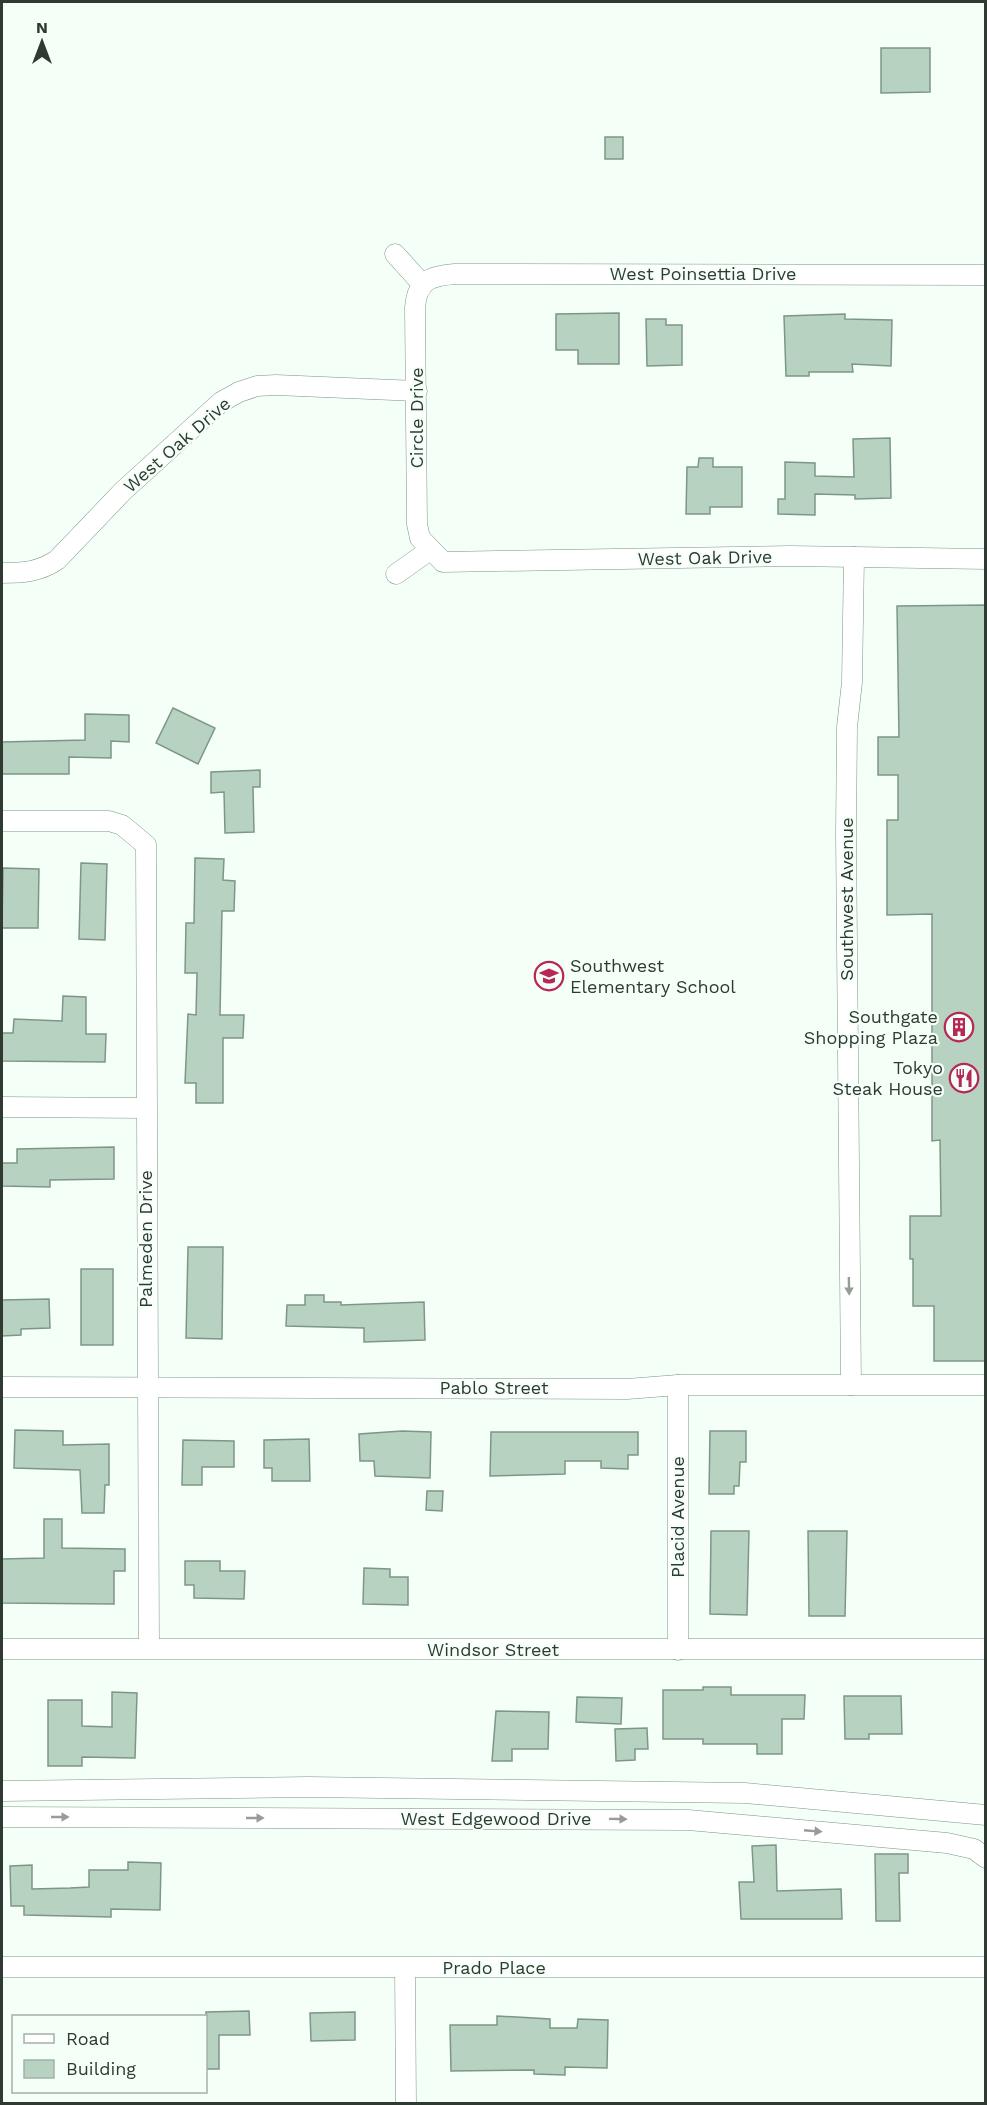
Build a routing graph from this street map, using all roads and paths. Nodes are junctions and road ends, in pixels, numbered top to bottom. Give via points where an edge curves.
1 (395, 254) dead end
2 (986, 275) edge
3 (423, 285) junction
4 (417, 391) junction
5 (430, 550) junction
6 (854, 556) junction
7 (986, 559) edge
8 (2, 573) edge
9 (396, 574) dead end
10 (2, 821) edge
11 (2, 1107) edge
12 (145, 1108) junction
13 (986, 1384) edge
14 (678, 1385) junction
15 (851, 1385) junction
16 (147, 1386) junction
17 (2, 1387) edge
18 (149, 1648) junction
19 (2, 1649) edge
20 (986, 1649) edge
21 (678, 1650) junction
22 (2, 1791) edge
23 (39, 1791) junction
24 (2, 1796) edge
25 (985, 1815) edge
26 (2, 1817) edge
27 (986, 1858) edge
28 (2, 1967) edge
29 (986, 1967) edge
30 (405, 1968) junction
31 (405, 2103) edge

1 - 3 street
2 - 3 street, West Poinsettia Drive via 455,274 437,276
3 - 4 street, Circle Drive via 416,292 415,308
4 - 5 street, Circle Drive via 417,524 420,538
4 - 8 street, West Oak Drive via 276,385 238,392 221,402 157,459 57,560 27,573
5 - 6 street, West Oak Drive via 443,562 467,563
5 - 9 street
6 - 7 street, West Oak Drive
6 -> 15 street, Southwest Avenue via 852,682 847,727
10 - 12 street, Palmeden Drive via 109,821 122,825 146,845
11 - 12 street
12 - 16 street, Palmeden Drive
13 - 15 street, Pablo Street
14 - 15 street, Pablo Street
14 - 16 street, Pablo Street via 627,1389
14 - 21 street, Placid Avenue
16 - 17 street, Pablo Street
16 - 18 street, Palmeden Drive
18 - 19 street, Windsor Street
18 - 21 street, Windsor Street
20 - 21 street, Windsor Street
22 - 23 street, West Edgewood Drive
23 - 24 street, West Edgewood Drive
23 - 25 street, West Edgewood Drive via 320,1787 711,1792
26 -> 27 street, West Edgewood Drive via 688,1820 948,1843 974,1849
28 - 30 street, Prado Place
29 - 30 street, Prado Place
30 - 31 street

